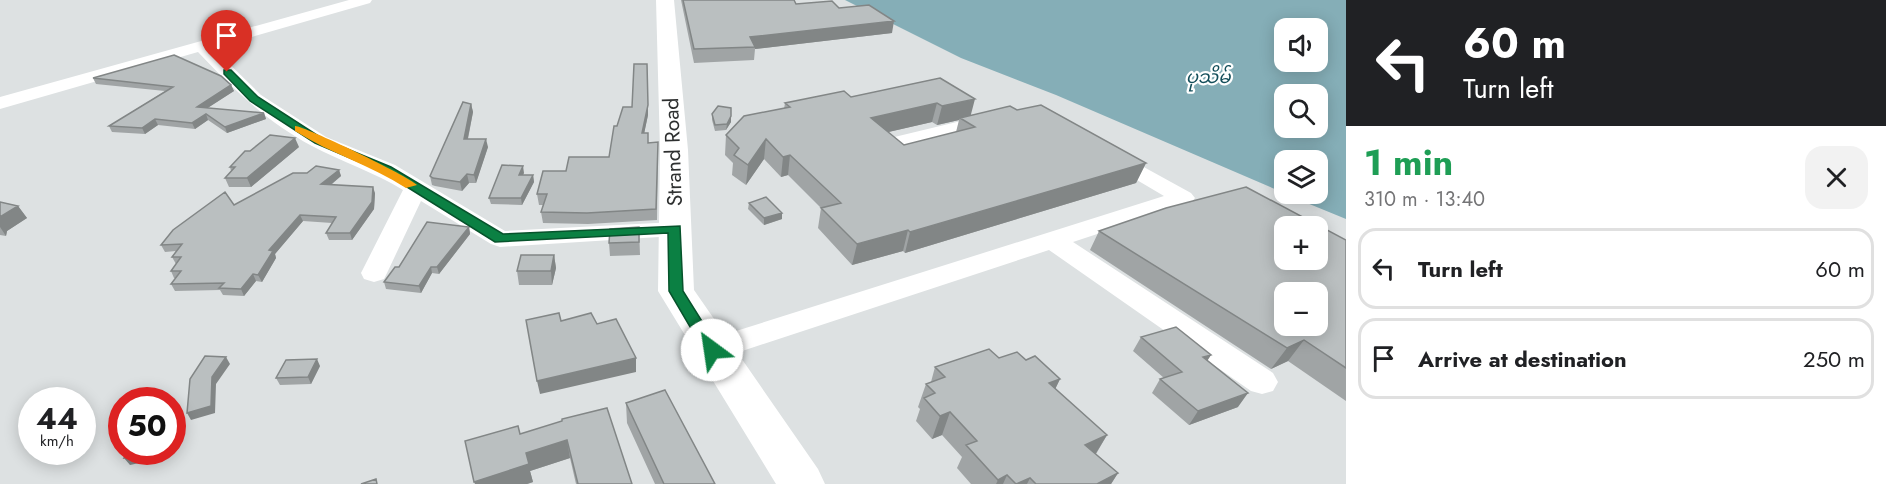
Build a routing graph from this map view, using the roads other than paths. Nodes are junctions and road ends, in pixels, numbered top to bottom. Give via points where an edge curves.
1 (365, 0) edge
2 (665, 0) edge
3 (201, 46) junction
4 (0, 103) edge
5 (1012, 115) edge
6 (889, 144) edge
7 (1093, 145) edge
8 (416, 188) junction
9 (675, 229) junction
10 (1052, 240) junction
11 (374, 273) dead end
12 (712, 350) junction
13 (1262, 382) dead end
14 (801, 484) edge

1 - 3 street
2 - 9 main road, Strand Road
3 - 4 street
3 - 8 street via 254,99 319,141 387,170
5 - 6 street
7 - 10 street via 1183,198
8 - 9 street via 500,239
8 - 11 street
9 - 12 main road, Strand Road via 676,291
10 - 12 street
10 - 13 street
12 - 14 main road, Strand Road

